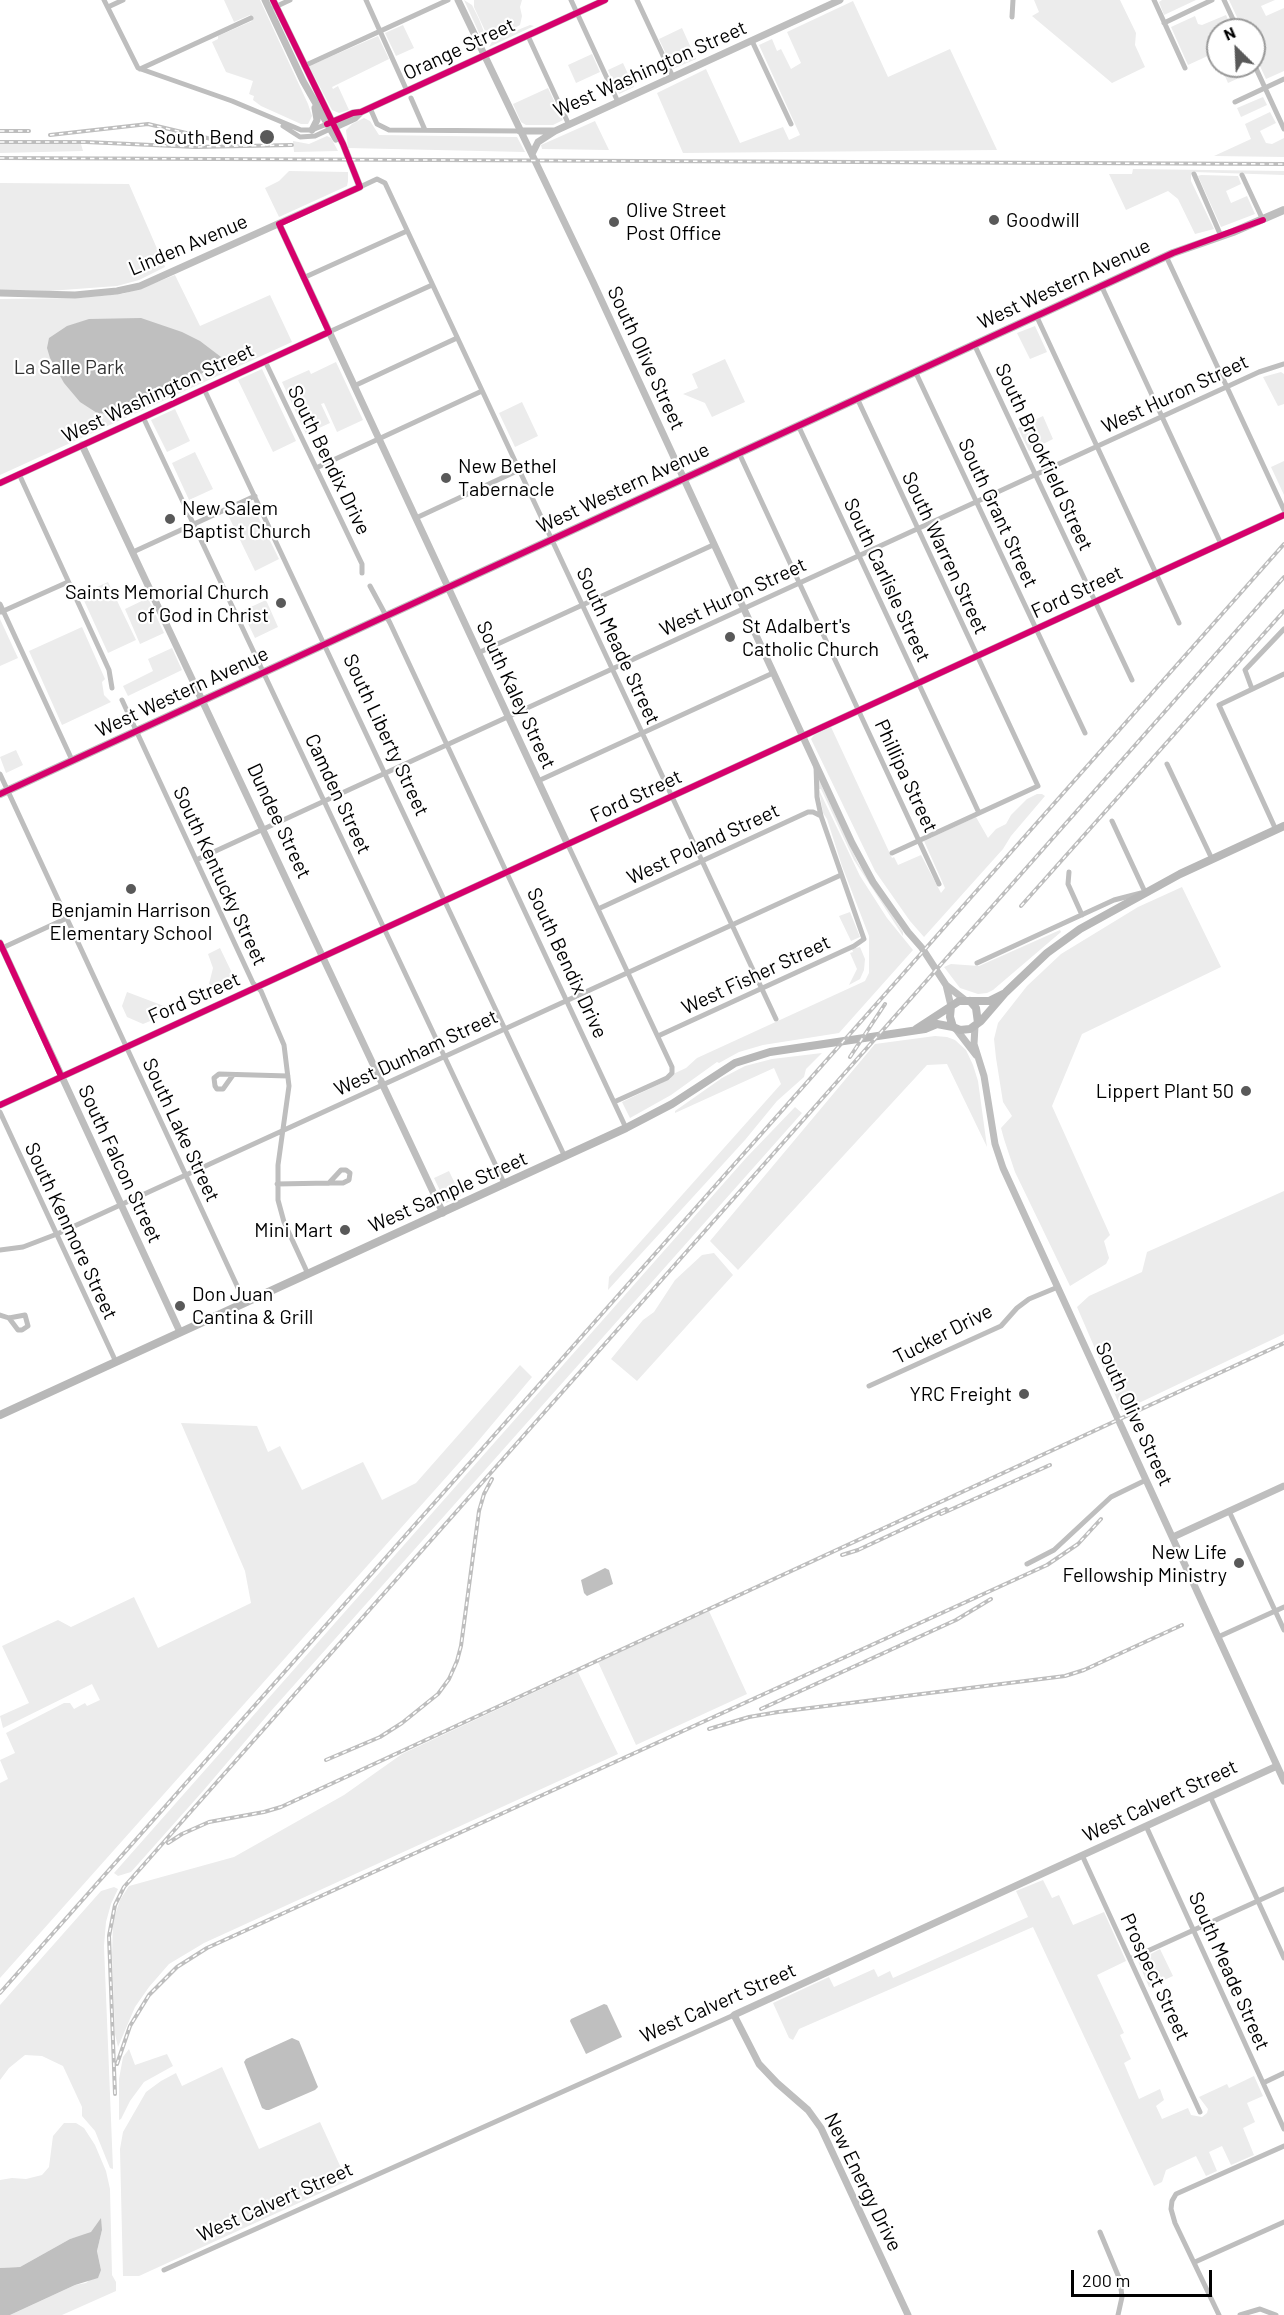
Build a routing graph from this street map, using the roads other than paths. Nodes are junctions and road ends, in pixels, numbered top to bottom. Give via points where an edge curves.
1 (104, 0) edge
2 (123, 0) edge
3 (265, 0) edge
4 (290, 0) edge
5 (366, 0) edge
6 (448, 0) edge
7 (459, 0) edge
8 (570, 0) edge
9 (605, 0) edge
10 (637, 0) edge
11 (840, 0) edge
12 (1013, 0) edge
13 (1154, 0) edge
14 (1212, 0) edge
15 (1224, 0) edge
16 (273, 5) edge
17 (108, 7) junction
18 (576, 13) junction
19 (1012, 17) dead end
20 (251, 18) dead end
21 (1232, 18) edge
22 (1164, 23) junction
23 (380, 31) junction
24 (528, 36) junction
25 (752, 41) junction
26 (484, 56) junction
27 (304, 66) junction
28 (1185, 68) dead end
29 (140, 69) junction
30 (673, 77) junction
31 (1260, 78) edge
32 (1284, 80) edge
33 (1265, 88) junction
34 (409, 94) junction
35 (312, 97) junction
36 (618, 102) junction
37 (1235, 102) dead end
38 (370, 108) junction
39 (361, 112) junction
40 (270, 116) junction
41 (350, 120) junction
42 (791, 124) dead end
43 (569, 125) junction
44 (331, 126) junction
45 (1284, 129) edge
46 (312, 130) junction
47 (425, 130) junction
48 (520, 131) junction
49 (555, 131) junction
50 (343, 144) junction
51 (346, 153) junction
52 (534, 157) junction
53 (1194, 174) dead end
54 (1242, 175) dead end
55 (360, 187) junction
56 (1284, 210) edge
57 (1263, 220) junction
58 (279, 224) junction
59 (407, 231) junction
60 (1221, 236) junction
61 (1166, 256) junction
62 (303, 278) junction
63 (432, 285) junction
64 (1101, 285) junction
65 (0, 293) edge
66 (1036, 315) junction
67 (329, 332) junction
68 (458, 338) junction
69 (974, 344) junction
70 (265, 362) junction
71 (1284, 364) edge
72 (915, 371) junction
73 (354, 386) junction
74 (1227, 387) junction
75 (204, 389) junction
76 (482, 391) junction
77 (857, 398) junction
78 (143, 417) junction
79 (1162, 417) junction
80 (798, 425) junction
81 (379, 439) junction
82 (82, 445) junction
83 (1098, 446) junction
84 (738, 453) junction
85 (316, 468) junction
86 (519, 470) junction
87 (19, 474) junction
88 (1036, 475) junction
89 (683, 479) junction
90 (0, 483) edge
91 (255, 496) junction
92 (976, 502) junction
93 (1284, 510) edge
94 (1284, 515) edge
95 (416, 518) junction
96 (194, 524) junction
97 (918, 529) junction
98 (552, 540) junction
99 (1221, 544) junction
100 (713, 545) junction
101 (132, 552) junction
102 (859, 556) junction
103 (362, 573) dead end
104 (1157, 573) junction
105 (68, 582) junction
106 (799, 583) junction
107 (370, 586) dead end
108 (448, 588) junction
109 (1095, 602) junction
110 (0, 604) edge
111 (582, 605) junction
112 (743, 608) junction
113 (2, 612) edge
114 (385, 616) junction
115 (1179, 623) dead end
116 (1036, 629) junction
117 (1284, 629) edge
118 (325, 644) junction
119 (478, 653) junction
120 (977, 657) junction
121 (612, 669) junction
122 (265, 672) junction
123 (773, 673) junction
124 (1283, 676) edge
125 (1132, 680) dead end
126 (918, 684) junction
127 (112, 688) dead end
128 (1252, 689) junction
129 (122, 700) dead end
130 (203, 700) junction
131 (859, 711) junction
132 (508, 717) junction
133 (136, 730) junction
134 (642, 733) junction
135 (1084, 733) dead end
136 (803, 737) junction
137 (447, 745) junction
138 (72, 760) junction
139 (1167, 764) dead end
140 (816, 766) junction
141 (385, 772) junction
142 (0, 774) edge
143 (538, 781) junction
144 (4, 792) edge
145 (672, 797) junction
146 (325, 801) junction
147 (818, 801) junction
148 (808, 812) junction
149 (979, 813) junction
150 (821, 816) junction
151 (1112, 821) dead end
152 (1280, 828) edge
153 (264, 829) junction
154 (919, 840) junction
155 (568, 845) junction
156 (892, 853) dead end
157 (1212, 859) junction
158 (196, 860) junction
159 (702, 861) junction
160 (1069, 872) dead end
161 (507, 873) junction
162 (841, 874) junction
163 (939, 884) dead end
164 (1145, 892) junction
165 (445, 900) junction
166 (598, 909) junction
167 (1082, 915) junction
168 (67, 918) junction
169 (732, 925) junction
170 (385, 928) junction
171 (864, 939) joint
172 (1, 947) edge
173 (324, 956) junction
174 (977, 963) dead end
175 (628, 973) junction
176 (946, 986) junction
177 (257, 987) junction
178 (761, 989) junction
179 (1006, 992) junction
180 (567, 1000) junction
181 (967, 1000) junction
182 (951, 1006) junction
183 (776, 1020) dead end
184 (976, 1025) junction
185 (505, 1028) junction
186 (955, 1028) junction
187 (916, 1029) junction
188 (658, 1036) junction
189 (126, 1046) junction
190 (976, 1055) junction
191 (445, 1056) junction
192 (233, 1075) dead end
193 (61, 1076) junction
194 (288, 1076) junction
195 (383, 1084) junction
196 (614, 1102) junction
197 (0, 1105) edge
198 (0, 1112) edge
199 (626, 1128) junction
200 (283, 1130) junction
201 (566, 1157) junction
202 (185, 1175) junction
203 (277, 1184) junction
204 (329, 1184) dead end
205 (505, 1185) junction
206 (121, 1204) junction
207 (443, 1212) junction
208 (57, 1234) junction
209 (0, 1251) edge
210 (308, 1274) junction
211 (1058, 1287) junction
212 (245, 1303) junction
213 (0, 1315) edge
214 (9, 1318) dead end
215 (180, 1332) junction
216 (116, 1362) junction
217 (869, 1386) dead end
218 (0, 1415) edge
219 (1146, 1480) junction
220 (1284, 1486) edge
221 (1229, 1511) junction
222 (1173, 1537) junction
223 (1027, 1564) dead end
224 (1284, 1607) edge
225 (1275, 1611) junction
226 (1284, 1630) edge
227 (1218, 1637) junction
228 (1281, 1764) edge
229 (1284, 1780) edge
230 (1210, 1796) junction
231 (1146, 1826) junction
232 (1082, 1855) junction
233 (1284, 1889) edge
234 (1258, 1901) junction
235 (1194, 1930) junction
236 (1284, 1958) edge
237 (1130, 1959) junction
238 (734, 2015) junction
239 (1284, 2073) edge
240 (1263, 2083) junction
241 (1200, 2112) dead end
242 (1284, 2129) edge
243 (1284, 2146) edge
244 (1284, 2222) edge
245 (1100, 2232) dead end
246 (1195, 2262) junction
247 (164, 2270) dead end
248 (908, 2315) edge
249 (1118, 2315) edge
250 (1219, 2315) edge
251 (1240, 2315) edge
252 (1276, 2315) edge

1 - 17 street
2 - 17 street
3 - 16 street
4 - 16 street
5 - 23 street
6 - 23 street
7 - 26 street, South Olive Street
8 - 18 street
9 - 18 street, Orange Street
10 - 30 street
11 - 25 street, West Washington Street
12 - 19 street
13 - 22 street
14 - 22 street
15 - 21 street
16 - 27 street
16 - 35 street
17 - 29 street
18 - 24 street, Orange Street
18 - 36 street
20 - 29 street
22 - 28 street
23 - 27 street
23 - 34 street
24 - 26 street, Orange Street
24 - 43 street
25 - 30 street, West Washington Street
25 - 42 street
26 - 34 street, Orange Street
26 - 48 street, South Olive Street
27 - 44 street
29 - 40 street
30 - 36 street, West Washington Street
31 - 33 street
32 - 33 street
33 - 37 street
33 - 45 street
34 - 38 street, Orange Street
34 - 47 street
35 - 44 street
35 - 46 street via 317,115
36 - 43 street, West Washington Street
38 - 39 street, Orange Street
38 - 47 street, West Washington Street via 377,124 385,129
39 - 41 street, Orange Street
39 - 44 street, Orange Street
40 - 44 street via 300,137 315,136
40 - 46 street via 301,130
41 - 44 street, Orange Street
41 - 50 street
43 - 49 street, West Washington Street
44 - 46 street
44 - 50 street
44 - 51 street
47 - 48 street, West Washington Street
48 - 49 street, West Washington Street
48 - 52 street, South Olive Street
49 - 52 street via 538,142
50 - 51 street
51 - 55 street
52 - 89 street, South Olive Street
53 - 60 street
54 - 57 street
55 - 58 street, Linden Avenue
55 - 59 street, South Meade Street via 382,180
56 - 57 main road, West Western Avenue
57 - 60 main road, West Western Avenue
58 - 62 street, South Kaley Street
58 - 65 street, Linden Avenue via 129,288 51,296
59 - 62 street
59 - 63 street, South Meade Street
60 - 61 main road, West Western Avenue
61 - 64 main road, West Western Avenue
61 - 74 street
62 - 67 street, South Kaley Street
63 - 67 street, West Washington Street
63 - 68 street, South Meade Street
64 - 66 main road, West Western Avenue
64 - 79 street
66 - 69 main road, West Western Avenue
66 - 83 street
67 - 70 street, West Washington Street
67 - 73 street, South Kaley Street
68 - 73 street
68 - 76 street, South Meade Street
69 - 72 main road, West Western Avenue
69 - 88 street, South Brookfield Street
70 - 75 street, West Washington Street
70 - 85 street, South Bendix Drive
71 - 74 street, West Huron Street
72 - 77 main road, West Western Avenue
72 - 92 street, South Grant Street
73 - 81 street, South Kaley Street
74 - 79 street, West Huron Street
74 - 93 street
75 - 78 street, West Washington Street
75 - 91 street, South Liberty Street
76 - 81 street
76 - 86 street, South Meade Street
77 - 80 main road, West Western Avenue
77 - 97 street, South Warren Street
78 - 82 street, West Washington Street
78 - 96 street, Camden Street
79 - 83 street, West Huron Street
79 - 99 street
80 - 84 main road, West Western Avenue
80 - 102 street, South Carlisle Street
81 - 85 street
81 - 95 street, South Kaley Street
82 - 87 street, West Washington Street
82 - 101 street, Dundee Street
83 - 88 street, West Huron Street
83 - 104 street
84 - 89 main road, West Western Avenue
84 - 106 street, Phillipa Street
85 - 103 street, South Bendix Drive via 362,564
86 - 95 street
86 - 98 street, South Meade Street
87 - 90 street, West Washington Street
87 - 105 street
88 - 92 street, West Huron Street
88 - 109 street, South Brookfield Street
89 - 98 main road, West Western Avenue
89 - 100 street, South Olive Street
91 - 96 street
91 - 118 street, South Liberty Street
92 - 97 street, West Huron Street
92 - 116 street, South Grant Street
94 - 99 street, Ford Street
95 - 108 street, South Kaley Street
96 - 101 street
96 - 122 street, Camden Street
97 - 102 street, West Huron Street
97 - 120 street, South Warren Street
98 - 108 main road, West Western Avenue
98 - 111 street, South Meade Street
99 - 104 street, Ford Street
100 - 111 street
100 - 112 street, South Olive Street
101 - 130 street, Dundee Street
102 - 106 street, West Huron Street
102 - 126 street, South Carlisle Street
104 - 109 street, Ford Street
104 - 115 street
105 - 113 street
105 - 127 street via 109,670
106 - 112 street, West Huron Street
106 - 131 street, Phillipa Street
107 - 114 street, South Bendix Drive
108 - 114 main road, West Western Avenue
108 - 119 street, South Kaley Street
109 - 116 street, Ford Street
109 - 125 street, South Brookfield Street
110 - 113 street
111 - 119 street
111 - 121 street, South Meade Street
112 - 121 street, West Huron Street
112 - 123 street, South Olive Street
113 - 138 street
114 - 118 main road, West Western Avenue
114 - 137 street, South Bendix Drive
116 - 120 street, Ford Street
116 - 135 street, South Grant Street
117 - 128 street via 1245,670
118 - 122 main road, West Western Avenue
118 - 141 street, South Liberty Street
119 - 132 street, South Kaley Street
120 - 126 street, Ford Street
120 - 149 street, South Warren Street via 1038,786
121 - 132 street, West Huron Street
121 - 134 street, South Meade Street
122 - 130 main road, West Western Avenue
122 - 146 street, Camden Street
123 - 134 street
123 - 136 street, South Olive Street
124 - 128 street
126 - 131 street, Ford Street
126 - 149 street, South Carlisle Street
128 - 152 street via 1219,705
129 - 133 street, South Kentucky Street
130 - 133 main road, West Western Avenue
130 - 153 street, Dundee Street
131 - 136 street, Ford Street
131 - 154 street, Phillipa Street
132 - 137 street, West Huron Street
132 - 143 street, South Kaley Street
133 - 138 main road, West Western Avenue
133 - 158 street, South Kentucky Street
134 - 143 street
134 - 145 street, South Meade Street
136 - 140 street, South Olive Street
136 - 145 street, Ford Street
137 - 141 street, West Huron Street
137 - 161 street, South Bendix Drive
138 - 144 main road, West Western Avenue
139 - 157 street
140 - 147 street, South Olive Street
140 - 176 street, South Olive Street via 860,861
141 - 146 street, West Huron Street
141 - 165 street, South Liberty Street
142 - 144 street, South Lake Street
143 - 155 street, South Kaley Street
144 - 168 street, South Lake Street
145 - 155 street, Ford Street
145 - 159 street, South Meade Street
146 - 153 street, West Huron Street
146 - 170 street, Camden Street
147 - 148 street
147 - 150 street, South Olive Street
148 - 150 street, West Poland Street
148 - 159 street, West Poland Street
149 - 154 street
150 - 162 street, South Olive Street
151 - 164 street
152 - 157 main road
153 - 158 street, West Huron Street
153 - 173 street, Dundee Street
154 - 156 street
154 - 163 street, Phillipa Street
155 - 161 street, Ford Street
155 - 166 street, South Kaley Street
157 - 164 main road
158 - 177 street, South Kentucky Street
159 - 166 street, West Poland Street
159 - 169 street, South Meade Street
160 - 167 street via 1068,884
161 - 165 street, Ford Street
161 - 180 street, South Bendix Drive
162 - 169 street, West Dunham Street
162 - 171 street, South Olive Street
164 - 167 street via 1114,900
164 - 179 main road via 1068,937
165 - 170 street, Ford Street
165 - 185 street, South Liberty Street
166 - 175 street, South Kaley Street
167 - 174 street
168 - 172 street
168 - 189 street, South Lake Street
169 - 175 street, West Dunham Street
169 - 178 street, South Meade Street
170 - 173 street, Ford Street
170 - 191 street, Camden Street
171 - 178 street, West Fisher Street
172 - 193 street, South Falcon Street
173 - 177 street, Ford Street
173 - 195 street, Dundee Street
175 - 180 street, West Dunham Street
175 - 188 street, South Kaley Street
176 - 181 street, South Olive Street
176 - 182 street, South Olive Street
177 - 189 street, Ford Street
177 - 194 street, South Kentucky Street via 280,1033
178 - 183 street, South Meade Street
178 - 188 street, West Fisher Street
179 - 181 main road via 989,1000
179 - 184 main road
180 - 185 street, West Dunham Street
180 - 196 street, South Bendix Drive
181 - 182 main road
181 - 184 main road via 976,1008
182 - 186 main road
182 - 187 main road, West Sample Street
184 - 186 main road via 966,1030
184 - 190 street, South Olive Street
185 - 191 street, West Dunham Street
185 - 201 street, South Liberty Street
186 - 187 main road, West Sample Street via 937,1024
186 - 190 street, South Olive Street
187 - 199 main road, West Sample Street via 770,1052 735,1063
188 - 196 street, South Kaley Street via 672,1073
189 - 193 street, Ford Street
189 - 202 street, South Lake Street
190 - 211 street, South Olive Street via 984,1076 1001,1162
191 - 195 street, West Dunham Street
191 - 205 street, Camden Street
192 - 194 street
193 - 197 street, Ford Street
193 - 206 street, South Falcon Street
194 - 200 street, South Kentucky Street
195 - 200 street, West Dunham Street
195 - 207 street, Dundee Street
196 - 199 street, South Bendix Drive
198 - 208 street, South Kenmore Street
199 - 201 main road, West Sample Street
200 - 202 street, West Dunham Street
200 - 203 street, South Kentucky Street
201 - 205 main road, West Sample Street
202 - 206 street, West Dunham Street
202 - 212 street, South Lake Street
203 - 204 street
203 - 210 street, South Kentucky Street via 284,1222
205 - 207 main road, West Sample Street
206 - 208 street, West Dunham Street
206 - 215 street, South Falcon Street
207 - 210 main road, West Sample Street
208 - 209 street, West Dunham Street
208 - 216 street, South Kenmore Street
210 - 212 main road, West Sample Street
211 - 217 street, Tucker Drive via 1029,1299 1001,1326
211 - 219 street, South Olive Street
212 - 215 main road, West Sample Street
213 - 214 street
215 - 216 main road, West Sample Street
216 - 218 main road, West Sample Street
219 - 222 street, South Olive Street
219 - 223 street via 1111,1497 1054,1550
220 - 221 street
221 - 222 street
221 - 225 street
222 - 227 street, South Olive Street
224 - 225 street
225 - 226 street
225 - 227 street
227 - 228 street, South Olive Street
228 - 229 street, South Olive Street
228 - 230 street, West Calvert Street
230 - 231 street, West Calvert Street
230 - 234 street
231 - 232 street, West Calvert Street
231 - 235 street, South Meade Street
232 - 237 street, Prospect Street
232 - 238 street, West Calvert Street
233 - 234 street
234 - 235 street
234 - 236 street
235 - 237 street
235 - 240 street, South Meade Street
237 - 241 street, Prospect Street
238 - 247 street, West Calvert Street
238 - 248 street, New Energy Drive via 759,2064 803,2105 821,2128
239 - 240 street
240 - 242 street, South Meade Street
243 - 246 street via 1176,2194 1171,2209
244 - 246 street
245 - 249 street via 1120,2280
246 - 250 street
251 - 252 street via 1260,2309

